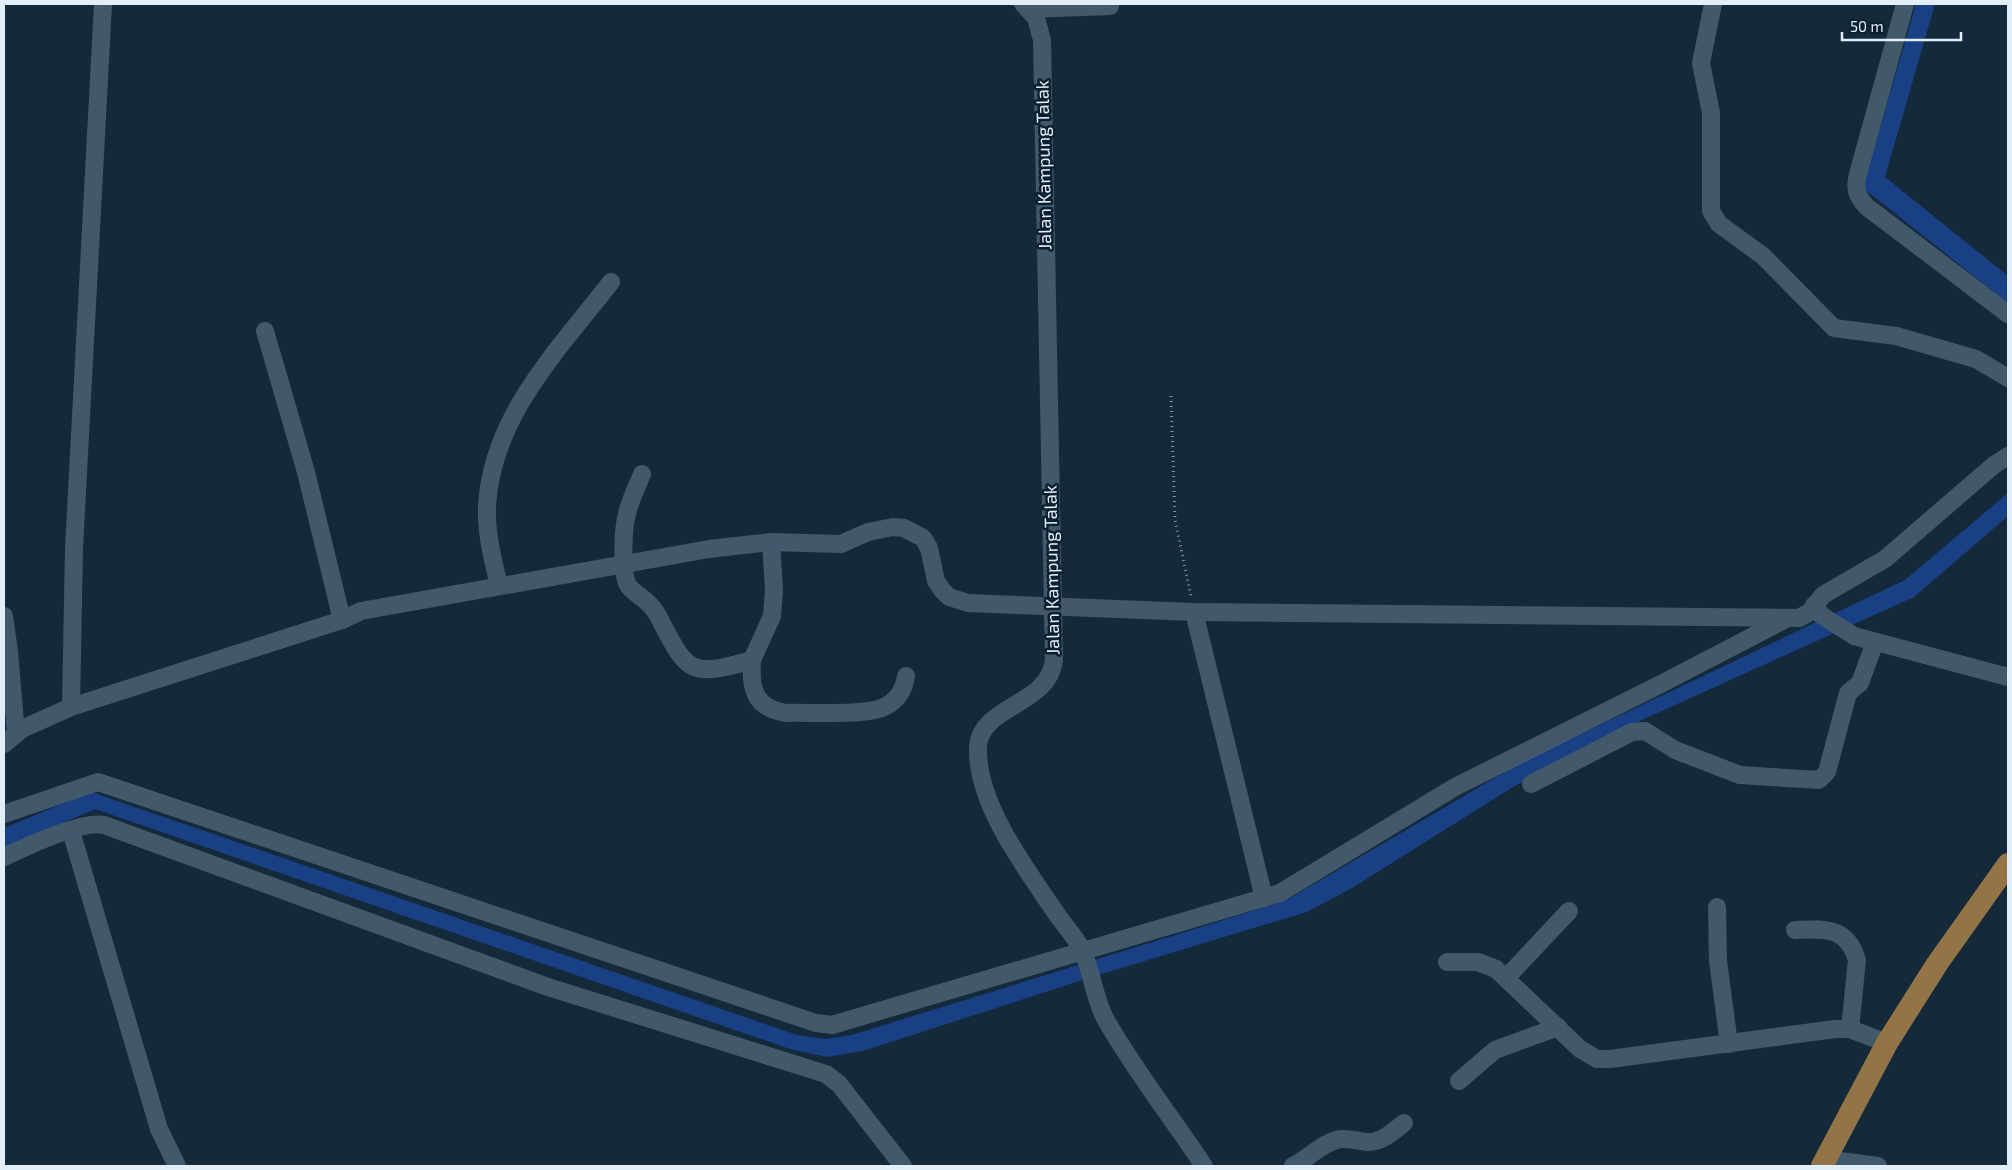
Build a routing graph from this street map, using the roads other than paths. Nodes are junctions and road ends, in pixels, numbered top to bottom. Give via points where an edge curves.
1 (103, 4) edge
2 (1713, 4) edge
3 (1905, 4) edge
4 (1026, 6) edge
5 (1110, 6) dead end
6 (610, 282) dead end
7 (2008, 314) edge
8 (265, 332) dead end
9 (2008, 378) edge
10 (2008, 456) edge
11 (642, 474) dead end
12 (771, 542) junction
13 (623, 565) junction
14 (499, 586) junction
15 (1053, 605) junction
16 (1818, 610) junction
17 (1194, 612) junction
18 (4, 616) edge
19 (1786, 618) junction
20 (342, 620) junction
21 (1875, 642) junction
22 (752, 660) junction
23 (906, 676) dead end
24 (2008, 677) edge
25 (71, 707) junction
26 (10, 739) edge
27 (1531, 784) dead end
28 (4, 814) edge
29 (71, 831) junction
30 (4, 857) edge
31 (2008, 864) edge
32 (1264, 898) junction
33 (1717, 907) dead end
34 (1569, 911) dead end
35 (1795, 930) dead end
36 (1083, 954) junction
37 (1447, 962) dead end
38 (1507, 977) junction
39 (1558, 1027) junction
40 (1850, 1029) junction
41 (1888, 1043) junction
42 (1729, 1044) junction
43 (1459, 1081) dead end
44 (1404, 1123) dead end
45 (1823, 1162) edge
46 (177, 1166) edge
47 (903, 1166) edge
48 (1204, 1166) edge
49 (1293, 1166) edge
50 (1878, 1166) edge

1 - 25 street via 74,548
2 - 9 street via 1701,63 1711,112 1711,211 1716,222 1763,256 1834,328 1896,336 1967,356
3 - 7 street via 1855,184 1856,192 1866,207
4 - 5 street
4 - 15 street, Jalan Kampung Talak via 1036,18 1042,40
6 - 14 street via 524,395 505,430 492,468 487,508 489,547
8 - 20 street via 306,472
10 - 16 street via 1885,559 1832,589
11 - 13 street via 626,515
12 - 13 street via 709,549
12 - 15 street via 841,544 872,532 904,528 923,538 929,548 936,581 949,597 968,603
12 - 22 street via 772,616
13 - 14 street
13 - 22 street via 628,585 650,603 688,664 711,670
14 - 20 street via 361,611
15 - 17 street
15 - 36 street, Jalan Kampung Talak via 1054,660 1048,680 988,725 978,747 985,788 999,822 1016,854
16 - 19 street via 1799,618
16 - 21 street via 1848,633
17 - 19 street
17 - 32 street
18 - 26 street via 9,651
19 - 32 street via 1455,787 1280,893
20 - 25 street
21 - 24 street
21 - 27 street via 1860,683 1848,693 1827,772 1819,780 1740,775 1675,750 1640,730
22 - 23 street via 751,680 758,699 776,711 786,713 878,709 897,698 904,688
25 - 26 street
28 - 36 street via 98,782 822,1025 838,1024
29 - 30 street via 45,838
29 - 46 street via 160,1130
29 - 47 street via 94,824 104,825 548,987 826,1074 838,1084
31 - 41 main road via 1937,964
32 - 36 street
33 - 42 street via 1718,961
34 - 38 street
35 - 40 street via 1830,931 1844,938 1854,950 1857,960
36 - 48 street, Jalan Kampung Talak via 1106,1020
37 - 38 street via 1484,963
38 - 39 street
39 - 42 street via 1585,1053 1603,1060
39 - 43 street via 1494,1050
40 - 41 street
40 - 42 street
41 - 45 main road
44 - 49 street via 1377,1140 1337,1139 1317,1148
45 - 50 street

